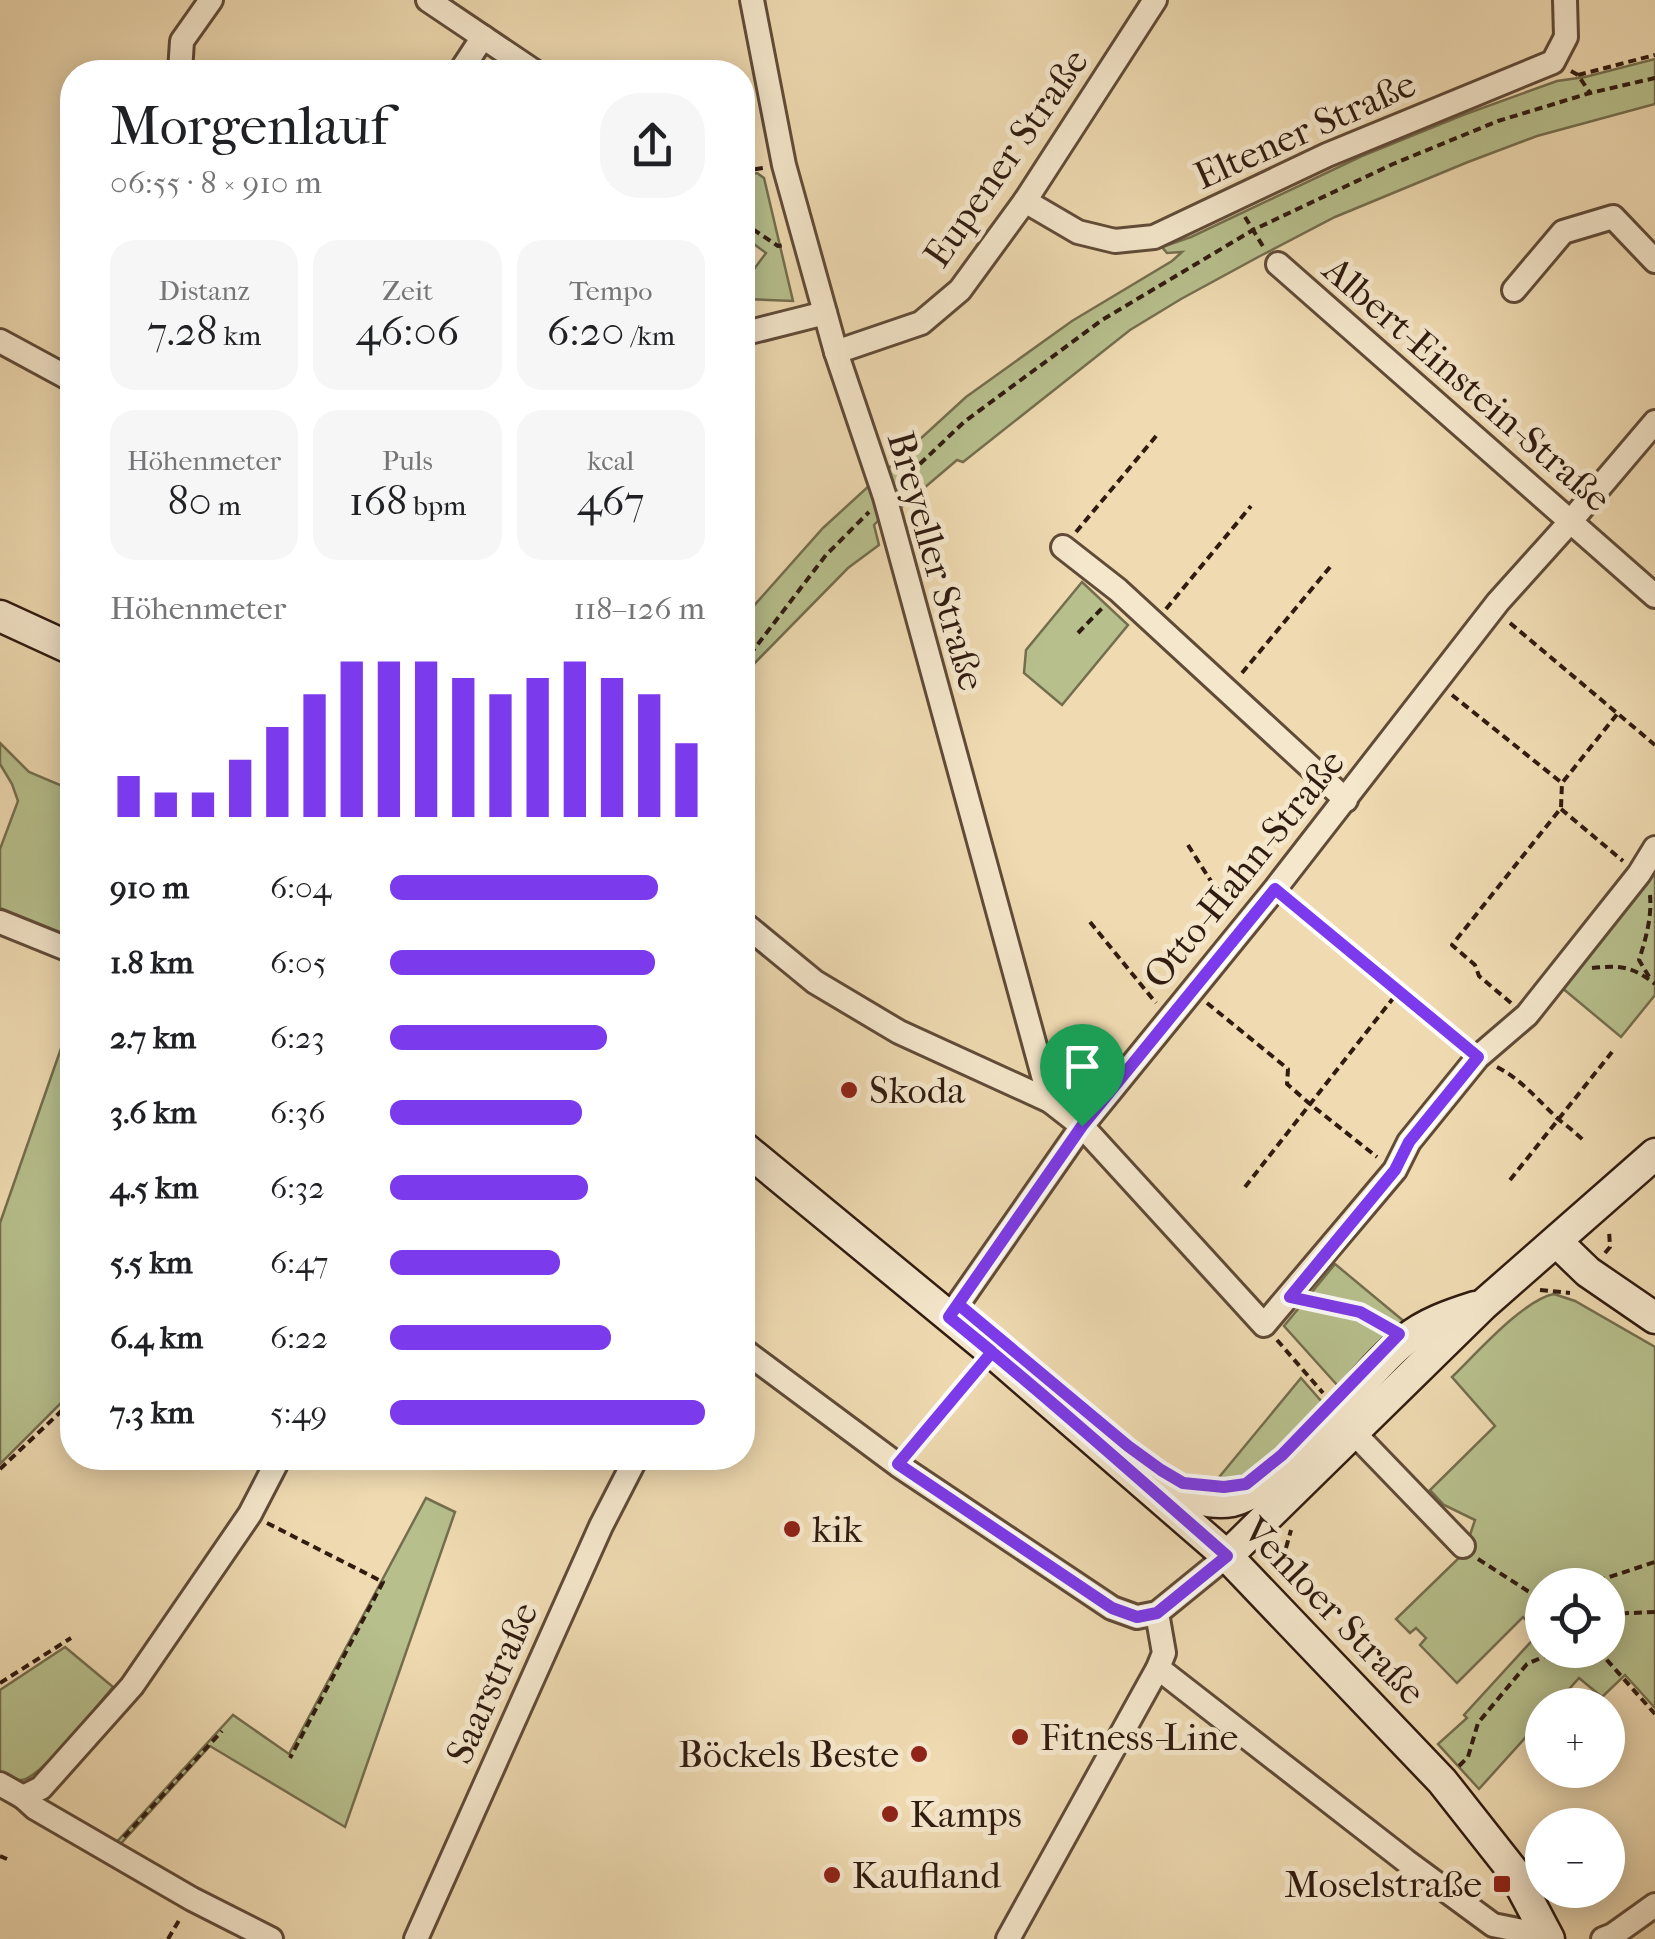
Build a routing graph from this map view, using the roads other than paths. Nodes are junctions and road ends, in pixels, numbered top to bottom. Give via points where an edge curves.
1 (210, 0) edge
2 (428, 0) edge
3 (752, 0) edge
4 (1156, 0) edge
5 (1565, 0) edge
6 (484, 37) junction
7 (181, 60) edge
8 (468, 60) edge
9 (518, 60) edge
10 (1025, 201) junction
11 (1655, 261) edge
12 (1278, 264) road end
13 (1514, 290) dead end
14 (825, 313) junction
15 (755, 331) edge
16 (0, 341) edge
17 (836, 352) junction
18 (60, 374) edge
19 (1655, 422) edge
20 (1570, 522) junction
21 (1063, 547) road end
22 (1655, 596) edge
23 (0, 616) edge
24 (60, 644) edge
25 (1346, 800) junction
26 (1655, 848) edge
27 (0, 922) edge
28 (755, 933) edge
29 (60, 946) edge
30 (1050, 1101) junction
31 (1082, 1126) junction
32 (1655, 1154) edge
33 (755, 1157) edge
34 (1556, 1242) junction
35 (1482, 1305) junction
36 (949, 1317) junction
37 (1655, 1318) edge
38 (755, 1359) edge
39 (1354, 1433) junction
40 (273, 1470) edge
41 (630, 1470) edge
42 (1138, 1477) junction
43 (1463, 1546) road end
44 (1227, 1556) junction
45 (1147, 1615) junction
46 (1158, 1668) junction
47 (0, 1784) edge
48 (23, 1797) junction
49 (1655, 1905) edge
50 (1549, 1938) edge
51 (271, 1939) edge
52 (416, 1939) edge
53 (1008, 1939) edge
54 (1603, 1939) edge

1 - 7 street via 182,41
2 - 6 street
3 - 14 street, Breyeller Straße via 784,166
4 - 10 street, Eupener Straße
5 - 10 street, Eltener Straße via 1566,37 1554,62 1328,155 1154,237 1114,241 1078,232
6 - 8 street
6 - 9 street
10 - 17 street, Eupener Straße via 960,290 921,323
11 - 13 street via 1613,217 1563,232
12 - 20 street, Albert-Einstein-Straße
14 - 15 street
14 - 17 street, Breyeller Straße
16 - 18 street
17 - 30 street, Breyeller Straße via 884,497
19 - 20 street, Otto-Hahn-Straße
20 - 22 street, Albert-Einstein-Straße
20 - 25 street, Otto-Hahn-Straße via 1498,602
21 - 25 street
23 - 24 main road
25 - 31 street, Otto-Hahn-Straße
26 - 31 street via 1527,1015 1478,1057 1409,1142 1395,1170 1264,1325
27 - 29 street
28 - 30 street via 815,982 899,1032
30 - 31 street
31 - 36 street, Otto-Hahn-Straße
32 - 34 main road
33 - 36 main road, Venloer Straße
34 - 35 main road
34 - 37 main road
35 - 39 main road
35 - 42 main road via 1444,1316 1405,1340 1257,1491 1230,1502 1198,1500
36 - 42 main road, Venloer Straße
38 - 45 street via 891,1460 1112,1608
39 - 43 street
39 - 44 main road
40 - 48 street via 132,1686 41,1788
41 - 52 street, Saarstraße
42 - 44 main road, Venloer Straße
44 - 45 street
44 - 50 main road, Venloer Straße via 1442,1780 1513,1871
45 - 46 street via 1164,1653
46 - 50 street via 1493,1925
46 - 53 street
47 - 48 street
48 - 51 street
49 - 54 street

